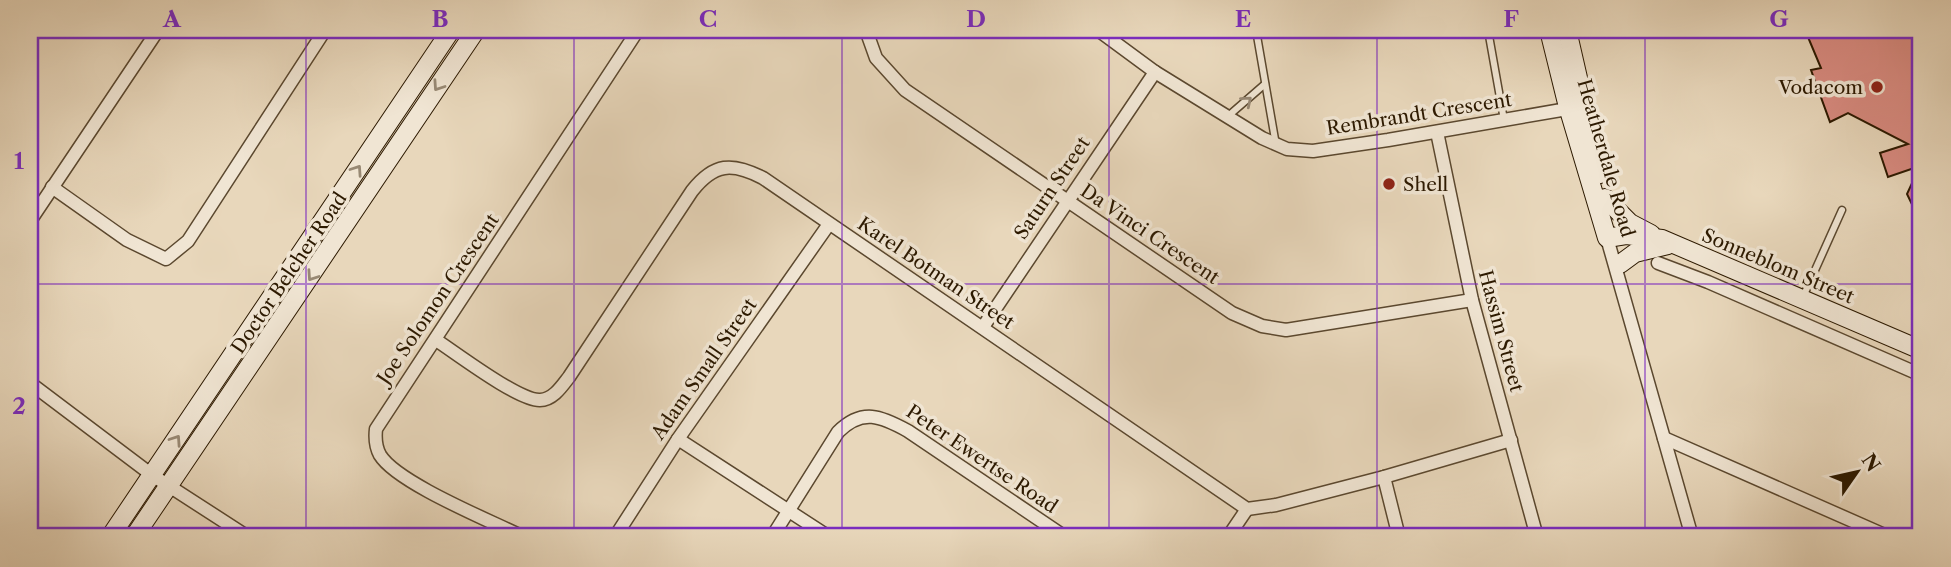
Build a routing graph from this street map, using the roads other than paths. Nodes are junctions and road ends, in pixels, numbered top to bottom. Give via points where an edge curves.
1 (158, 30) edge
2 (325, 30) edge
3 (452, 30) edge
4 (476, 30) edge
5 (638, 30) edge
6 (866, 30) edge
7 (1098, 30) edge
8 (1256, 30) edge
9 (1488, 30) edge
10 (1549, 30) edge
11 (1567, 30) edge
12 (1576, 70) junction
13 (1155, 72) junction
14 (1265, 84) junction
15 (1568, 107) junction
16 (1585, 112) junction
17 (1227, 117) junction
18 (1504, 120) junction
19 (1437, 132) junction
20 (1276, 145) junction
21 (52, 187) junction
22 (1605, 198) junction
23 (1066, 201) junction
24 (1842, 210) dead end
25 (30, 221) edge
26 (829, 224) junction
27 (1611, 237) junction
28 (1668, 242) junction
29 (1658, 263) dead end
30 (1620, 264) junction
31 (1626, 298) junction
32 (1802, 299) junction
33 (1472, 300) junction
34 (983, 327) junction
35 (436, 340) junction
36 (1921, 350) edge
37 (1921, 376) edge
38 (30, 383) edge
39 (1664, 438) junction
40 (678, 439) junction
41 (1511, 440) junction
42 (152, 475) junction
43 (1384, 477) junction
44 (170, 487) junction
45 (1247, 509) junction
46 (788, 511) junction
47 (110, 537) edge
48 (134, 537) edge
49 (248, 537) edge
50 (523, 537) edge
51 (615, 537) edge
52 (772, 537) edge
53 (829, 537) edge
54 (1065, 537) edge
55 (1228, 537) edge
56 (1399, 537) edge
57 (1537, 537) edge
58 (1692, 537) edge
59 (1887, 537) edge

1 - 21 street
2 - 21 street via 188,241 175,254 166,259 143,250
42 -> 3 main road, Doctor Belcher Road
4 -> 44 main road, Doctor Belcher Road
5 - 35 street, Joe Solomon Crescent
6 - 23 street, Da Vinci Crescent via 876,58 905,90
7 - 13 street, Rembrandt Crescent
8 - 14 lane
9 - 18 lane
10 - 15 main road, Heatherdale Road
11 - 12 main road, Heatherdale Road
12 - 15 main road
12 - 16 main road, Heatherdale Road
13 - 17 street, Rembrandt Crescent
13 - 23 street, Saturn Street
17 -> 14 lane
14 - 20 lane
15 - 16 street
15 - 18 street, Rembrandt Crescent
15 - 27 main road, Heatherdale Road
16 - 22 main road, Heatherdale Road
17 - 20 street, Rembrandt Crescent
18 - 19 street, Rembrandt Crescent
19 - 20 street, Rembrandt Crescent via 1313,151
19 - 33 street, Hassim Street
21 - 25 street
22 - 27 main road, Heatherdale Road
22 - 28 main road via 1630,223
23 - 33 street, Da Vinci Crescent via 1232,313 1262,326 1286,330
23 - 34 street, Saturn Street
24 - 32 lane
26 - 34 street, Karel Botman Street
26 - 35 street, Karel Botman Street via 744,168 717,169 703,177 569,377 558,391 542,400 510,388
26 - 40 street, Adam Small Street
27 - 28 main road, Sonneblom Street
27 - 30 street, Heatherdale Road
27 - 31 street, Heatherdale Road
28 - 30 main road
28 - 32 main road, Sonneblom Street
29 - 37 street
30 - 31 street, Heatherdale Road
31 - 39 street, Heatherdale Road
32 - 36 main road, Sonneblom Street
33 - 41 street, Hassim Street
34 - 45 street, Karel Botman Street
35 - 50 street, Joe Solomon Crescent via 376,429 380,456 412,481
38 - 42 street
39 - 58 street, Heatherdale Road
39 - 59 street
40 - 46 street
40 - 51 street, Adam Small Street
41 - 43 street
41 - 57 street, Hassim Street
42 - 44 street
42 - 47 main road, Doctor Belcher Road
43 - 45 street
43 - 56 street
44 - 48 main road, Doctor Belcher Road
44 - 49 street
45 - 55 street
46 - 52 street, Peter Ewertse Road
46 - 53 street
46 - 54 street, Peter Ewertse Road via 838,432 859,416 877,415

